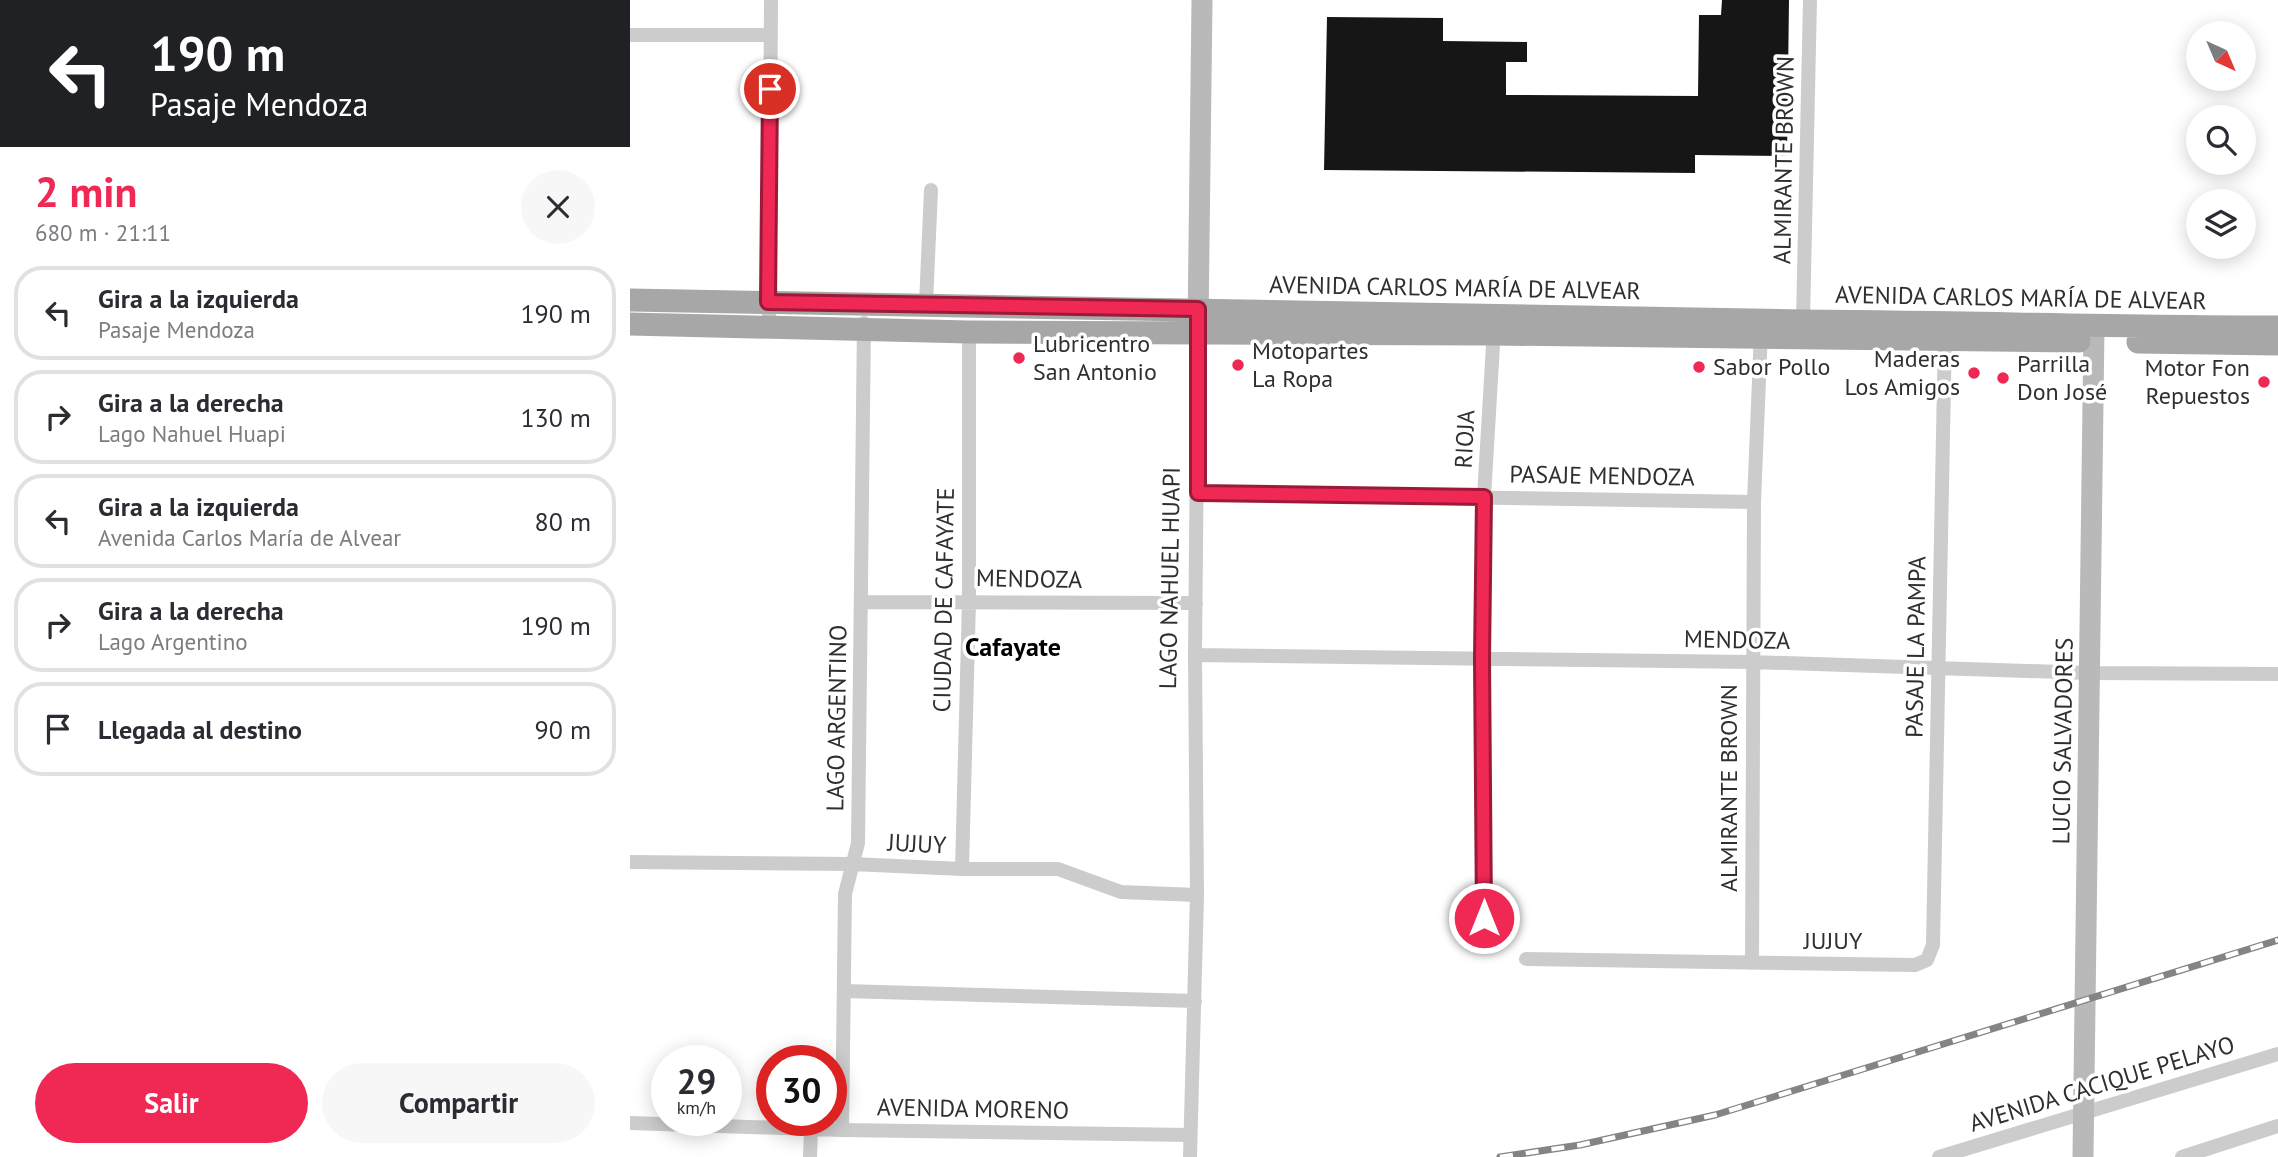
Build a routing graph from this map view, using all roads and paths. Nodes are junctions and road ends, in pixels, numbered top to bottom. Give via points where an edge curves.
1 (771, 0) edge
2 (1202, 0) edge
3 (1810, 0) edge
4 (630, 34) edge
5 (770, 35) junction
6 (931, 190) dead end
7 (630, 300) edge
8 (768, 302) junction
9 (864, 304) junction
10 (926, 304) junction
11 (1198, 320) junction
12 (1803, 321) junction
13 (630, 324) edge
14 (1494, 325) junction
15 (769, 326) junction
16 (2278, 327) edge
17 (864, 328) junction
18 (1762, 328) junction
19 (1945, 330) junction
20 (969, 332) junction
21 (2094, 334) junction
22 (2278, 344) edge
23 (1198, 493) junction
24 (1484, 497) junction
25 (1754, 502) junction
26 (969, 601) junction
27 (861, 602) junction
28 (1196, 603) junction
29 (1195, 655) junction
30 (1482, 659) junction
31 (1753, 663) junction
32 (1939, 668) junction
33 (2090, 673) junction
34 (2278, 674) edge
35 (630, 862) edge
36 (852, 864) junction
37 (962, 869) junction
38 (1197, 895) junction
39 (1484, 944) dead end
40 (1526, 959) dead end
41 (1752, 963) junction
42 (1915, 965) joint
43 (844, 991) junction
44 (1195, 1001) junction
45 (843, 1045) edge
46 (2278, 1054) edge
47 (2084, 1114) junction
48 (630, 1123) edge
49 (2278, 1126) edge
50 (756, 1127) edge
51 (847, 1130) edge
52 (1190, 1135) junction
53 (811, 1136) edge
54 (810, 1157) edge
55 (1190, 1157) edge
56 (1939, 1157) edge
57 (2083, 1157) edge
58 (2182, 1157) edge

1 - 5 street
2 - 11 street, LAGO NAHUEL HUAPI
3 - 12 street, ALMIRANTE BROWN
4 - 5 street
5 - 8 street
6 - 10 street
7 - 8 main road, AVENIDA CARLOS MARÍA DE ALVEAR
8 - 9 main road, AVENIDA CARLOS MARÍA DE ALVEAR
8 - 15 street
9 - 10 main road, AVENIDA CARLOS MARÍA DE ALVEAR
9 - 17 street, LAGO ARGENTINO
10 - 11 main road, AVENIDA CARLOS MARÍA DE ALVEAR
11 - 14 main road, AVENIDA CARLOS MARÍA DE ALVEAR
11 - 20 main road, AVENIDA CARLOS MARÍA DE ALVEAR
11 - 23 street, LAGO NAHUEL HUAPI
12 - 18 main road, AVENIDA CARLOS MARÍA DE ALVEAR
12 - 19 main road, AVENIDA CARLOS MARÍA DE ALVEAR
13 - 15 main road, AVENIDA CARLOS MARÍA DE ALVEAR
14 - 18 main road, AVENIDA CARLOS MARÍA DE ALVEAR
14 - 24 street, RIOJA
15 - 17 main road, AVENIDA CARLOS MARÍA DE ALVEAR
16 - 21 main road, AVENIDA CARLOS MARÍA DE ALVEAR
17 - 20 main road, AVENIDA CARLOS MARÍA DE ALVEAR
17 - 27 street, LAGO ARGENTINO
18 - 19 main road, AVENIDA CARLOS MARÍA DE ALVEAR
18 - 25 street, ALMIRANTE BROWN
19 - 21 main road, AVENIDA CARLOS MARÍA DE ALVEAR
19 - 32 street, PASAJE LA PAMPA
20 - 26 street, CIUDAD DE CAFAYATE
21 - 22 main road, AVENIDA CARLOS MARÍA DE ALVEAR
21 - 33 street, LUCIO SALVADORES
23 - 24 street, PASAJE MENDOZA
23 - 28 street, LAGO NAHUEL HUAPI
24 - 25 street, PASAJE MENDOZA
24 - 30 street, RIOJA
25 - 31 street, ALMIRANTE BROWN
26 - 27 street, MENDOZA
26 - 28 street, MENDOZA
26 - 37 street, CIUDAD DE CAFAYATE
27 - 36 street, LAGO ARGENTINO via 858,843
28 - 29 street, LAGO NAHUEL HUAPI
29 - 30 street, MENDOZA
29 - 38 street, LAGO NAHUEL HUAPI
30 - 31 street, MENDOZA
30 - 39 street, RIOJA
31 - 32 street, MENDOZA
31 - 41 street, ALMIRANTE BROWN
32 - 33 street, MENDOZA
32 - 42 street, PASAJE LA PAMPA via 1933,945 1927,960
33 - 34 street, MENDOZA
33 - 47 street, LUCIO SALVADORES
35 - 36 street, JUJUY
36 - 37 street, JUJUY
36 - 43 street, LAGO ARGENTINO via 845,894
37 - 38 street, JUJUY via 1058,869 1121,892
38 - 44 street, LAGO NAHUEL HUAPI
40 - 41 street, JUJUY
41 - 42 street, JUJUY
43 - 44 street
43 - 45 street, LAGO ARGENTINO
44 - 52 street, LAGO NAHUEL HUAPI
46 - 47 street, AVENIDA CACIQUE PELAYO
47 - 56 street, AVENIDA CACIQUE PELAYO
47 - 57 street, LUCIO SALVADORES
48 - 50 street, AVENIDA MORENO
49 - 58 street
51 - 52 street, AVENIDA MORENO
52 - 55 street, LAGO NAHUEL HUAPI
53 - 54 street

